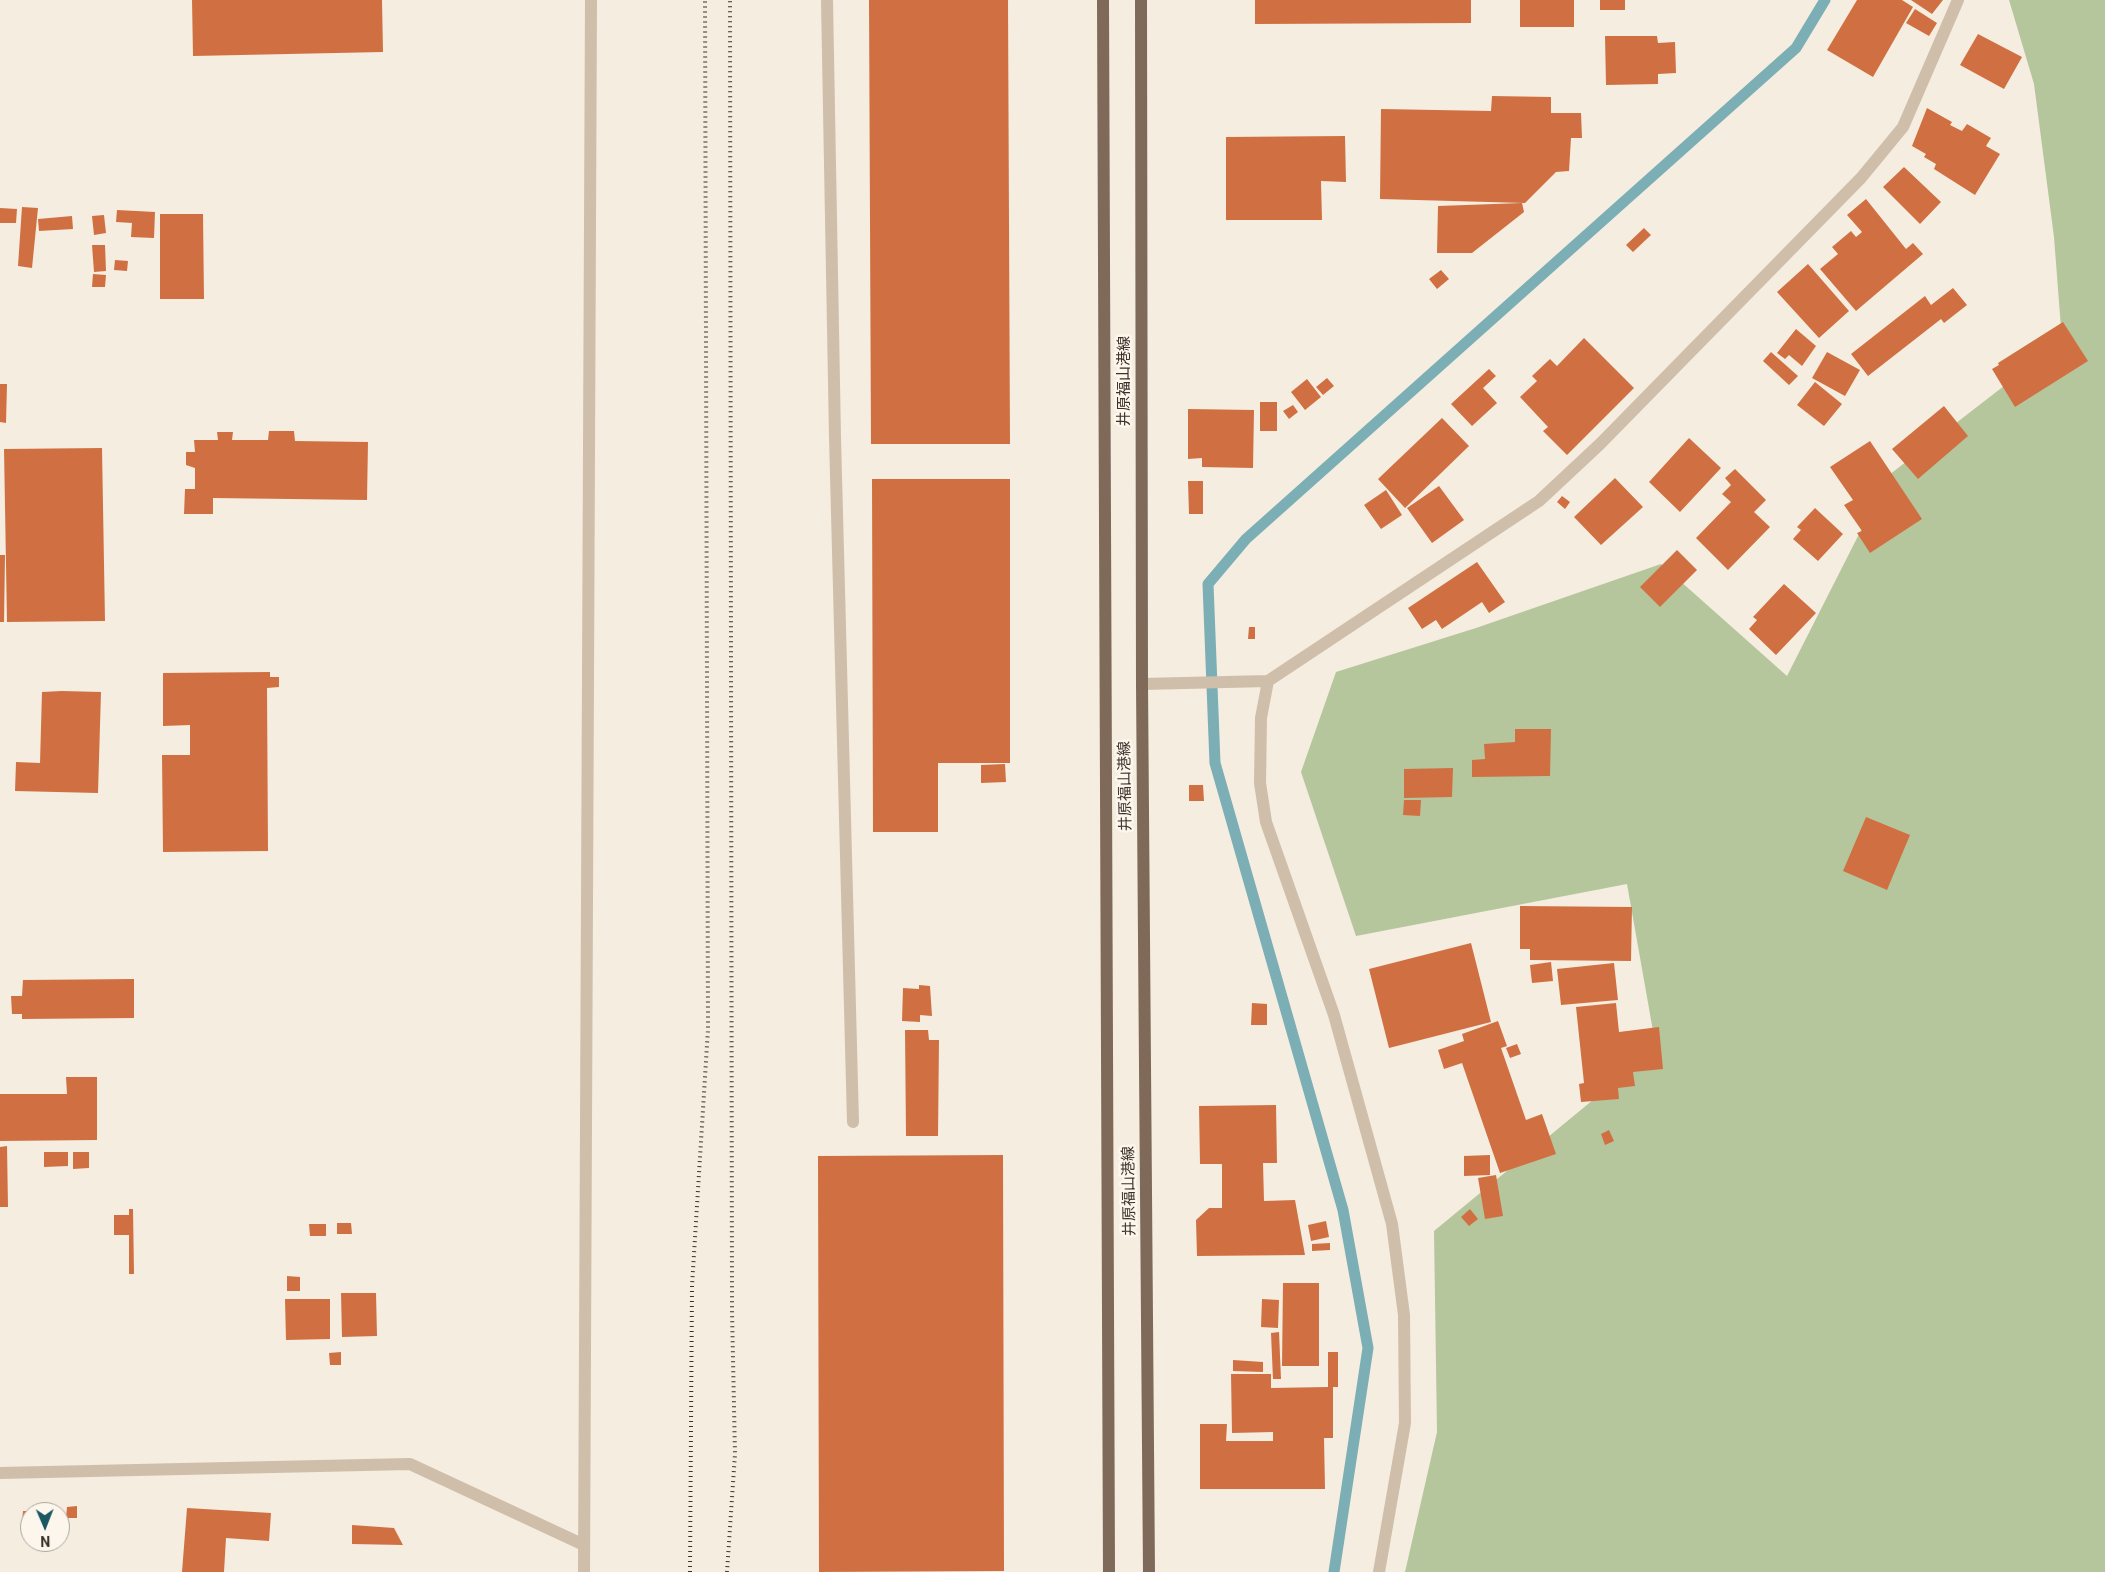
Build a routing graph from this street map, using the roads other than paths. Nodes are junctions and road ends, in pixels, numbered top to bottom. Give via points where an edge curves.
1 (591, 0) edge
2 (827, 0) edge
3 (1103, 0) edge
4 (1141, 0) edge
5 (1958, 0) edge
6 (1268, 681) junction
7 (1142, 684) junction
8 (853, 1122) dead end
9 (0, 1472) edge
10 (584, 1545) junction
11 (584, 1572) edge
12 (1109, 1572) edge
13 (1149, 1572) edge
14 (1379, 1572) edge

1 - 10 street
2 - 8 street
3 - 12 main road, 井原福山港線
4 - 7 main road, 井原福山港線
5 - 6 street via 1904,127 1861,178 1600,444 1539,501
6 - 7 street
6 - 14 street via 1261,718 1260,783 1266,822 1334,1015 1350,1072 1392,1224 1404,1315 1405,1424
7 - 13 main road, 井原福山港線
9 - 10 street via 410,1464
10 - 11 street

